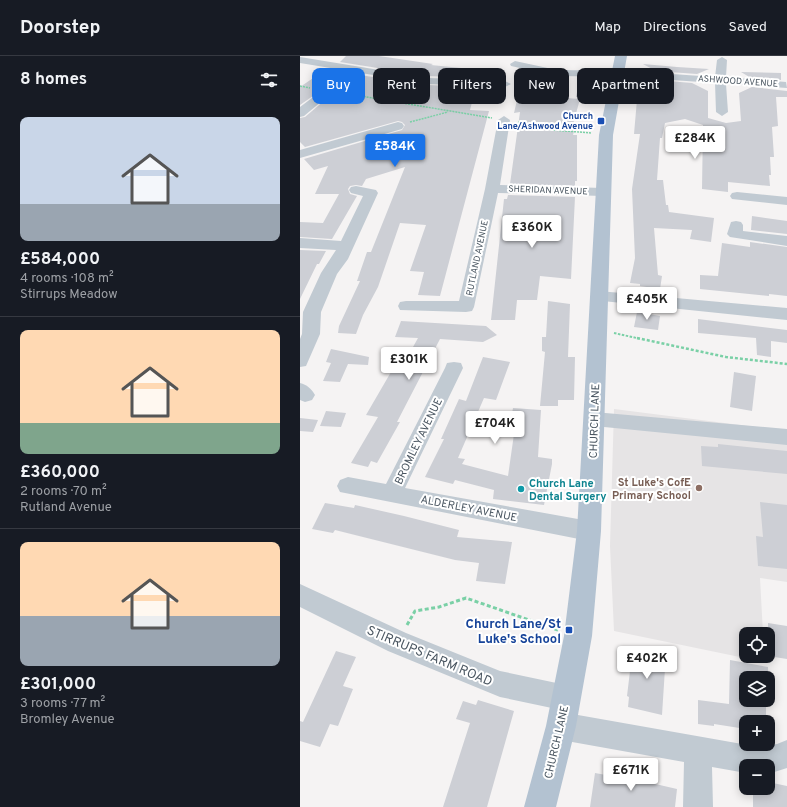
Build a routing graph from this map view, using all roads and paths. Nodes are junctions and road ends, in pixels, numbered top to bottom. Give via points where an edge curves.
1 (300, 60) edge
2 (324, 60) edge
3 (517, 60) edge
4 (722, 60) dead end
5 (620, 65) edge
6 (720, 80) junction
7 (786, 84) edge
8 (300, 86) edge
9 (312, 89) edge
10 (365, 97) edge
11 (312, 100) edge
12 (303, 111) edge
13 (452, 111) junction
14 (722, 112) dead end
15 (320, 113) dead end
16 (506, 124) junction
17 (398, 126) joint
18 (606, 134) junction
19 (300, 154) edge
20 (492, 189) junction
21 (369, 190) dead end
22 (603, 192) junction
23 (738, 196) dead end
24 (787, 201) edge
25 (736, 225) dead end
26 (787, 241) edge
27 (300, 243) edge
28 (345, 246) junction
29 (599, 296) junction
30 (406, 306) dead end
31 (787, 314) edge
32 (598, 330) junction
33 (300, 360) edge
34 (787, 364) edge
35 (454, 368) dead end
36 (594, 419) junction
37 (787, 437) edge
38 (348, 486) dead end
39 (392, 493) junction
40 (589, 531) junction
41 (300, 596) edge
42 (578, 636) junction
43 (397, 642) junction
44 (566, 698) junction
45 (560, 726) junction
46 (698, 750) junction
47 (787, 754) edge
48 (540, 807) edge
49 (698, 807) edge

1 - 2 street
2 - 3 street via 428,81 504,88 508,72
3 - 5 street, ASHWOOD AVENUE via 557,73
4 - 6 street
5 - 6 street, ASHWOOD AVENUE
5 - 18 main road, CHURCH LANE
6 - 7 street, ASHWOOD AVENUE
6 - 14 street
8 - 9 path
10 - 13 path
11 - 12 street
12 - 15 street
13 - 16 path
13 - 17 path
16 - 18 path
16 - 20 street, RUTLAND AVENUE
17 - 19 street
18 - 22 main road, CHURCH LANE
20 - 22 street, SHERIDAN AVENUE
20 - 30 street, RUTLAND AVENUE via 466,307
21 - 28 street
22 - 29 main road, CHURCH LANE
23 - 24 street
25 - 26 street via 736,234
27 - 28 street
28 - 33 street via 329,273 312,312 311,334
29 - 31 street
29 - 32 main road, CHURCH LANE
32 - 34 path via 726,357
32 - 36 main road, CHURCH LANE
35 - 39 street, BROMLEY AVENUE
36 - 37 street
36 - 40 main road, CHURCH LANE
38 - 39 street, ALDERLEY AVENUE
39 - 40 street, ALDERLEY AVENUE
40 - 42 main road, CHURCH LANE
41 - 43 street, STIRRUPS FARM ROAD
42 - 43 path via 466,598 439,607 415,611
42 - 44 main road, CHURCH LANE
43 - 44 street, STIRRUPS FARM ROAD via 500,684
44 - 45 main road, CHURCH LANE
45 - 46 street
45 - 48 main road, CHURCH LANE
46 - 47 street via 759,761
46 - 49 street

